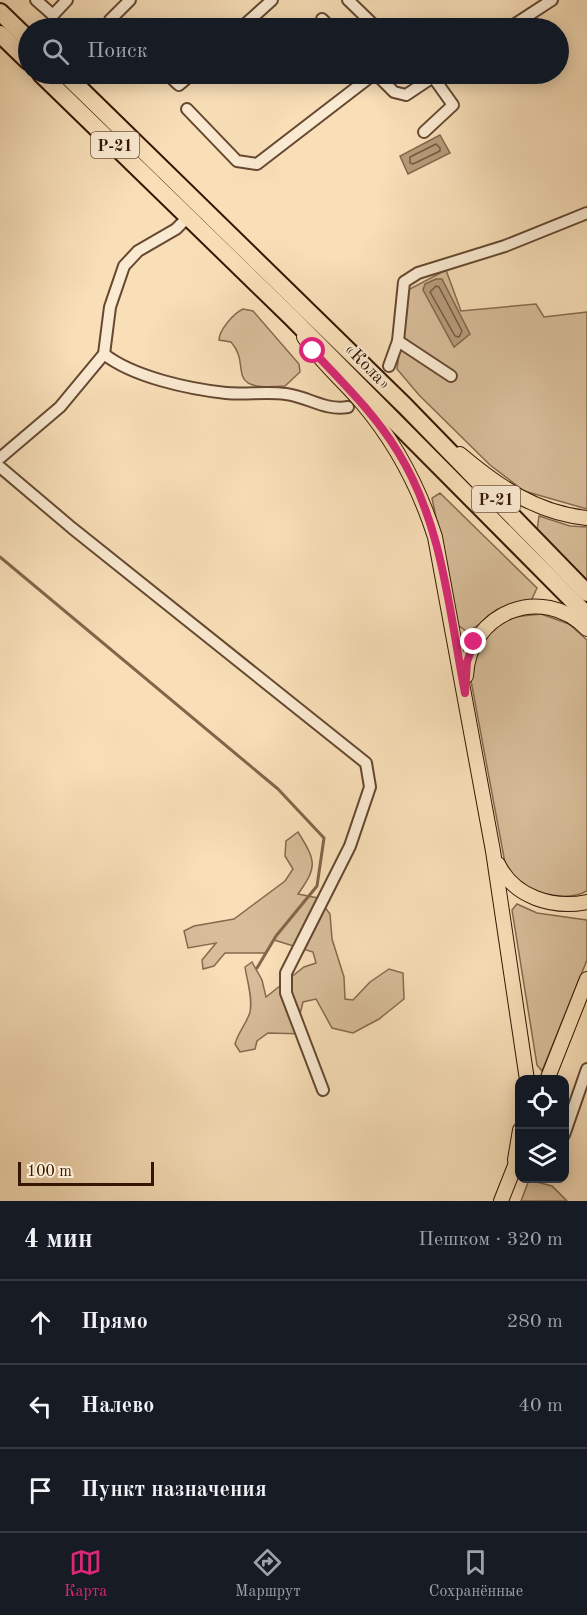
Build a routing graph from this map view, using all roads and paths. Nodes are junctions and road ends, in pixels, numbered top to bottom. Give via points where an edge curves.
1 (36, 0) edge
2 (67, 0) edge
3 (130, 0) edge
4 (272, 0) edge
5 (348, 0) edge
6 (528, 0) edge
7 (552, 0) edge
8 (535, 11) junction
9 (0, 12) edge
10 (112, 18) edge
11 (252, 18) edge
12 (367, 18) edge
13 (524, 18) edge
14 (18, 29) edge
15 (0, 34) edge
16 (18, 51) edge
17 (51, 84) edge
18 (75, 84) edge
19 (362, 84) edge
20 (386, 84) edge
21 (420, 84) edge
22 (438, 84) edge
23 (187, 108) dead end
24 (424, 132) dead end
25 (587, 213) edge
26 (188, 217) junction
27 (291, 317) junction
28 (398, 342) junction
29 (104, 354) junction
30 (389, 366) dead end
31 (451, 376) dead end
32 (348, 406) dead end
33 (405, 406) junction
34 (0, 458) edge
35 (0, 467) edge
36 (587, 518) edge
37 (587, 593) edge
38 (587, 615) edge
39 (587, 629) edge
40 (465, 693) junction
41 (494, 851) junction
42 (587, 902) edge
43 (587, 979) edge
44 (587, 1070) edge
45 (526, 1075) edge
46 (549, 1075) edge
47 (323, 1090) dead end
48 (566, 1129) edge
49 (515, 1170) edge
50 (501, 1201) edge

1 - 2 street via 52,15
3 - 10 street
4 - 11 street
5 - 12 street
6 - 8 street
7 - 8 street
8 - 13 street
9 - 14 highway
15 - 16 highway
17 - 26 highway, «Кола» / Р-21
18 - 33 highway, «Кола» / Р-21
19 - 23 street via 257,164 237,161
20 - 21 street via 394,92 406,95
22 - 24 street via 453,105
25 - 28 street via 505,246 418,273 404,282
26 - 27 highway, «Кола» / Р-21
26 - 29 street via 176,229 138,251 124,266 110,307
27 - 38 highway, «Кола» / Р-21
27 - 40 main road via 313,351 381,426 417,488 439,552
28 - 30 street
28 - 31 street
29 - 32 street via 119,366 175,383 224,393 287,394 334,409
29 - 34 street via 60,407
33 - 36 main road via 507,490 539,507
33 - 37 highway, «Кола» / Р-21
35 - 47 street via 366,763 370,787 350,846 286,973 286,993
39 - 40 main road via 566,614 550,609 527,607 502,615 480,633 469,652
40 - 41 main road
41 - 42 main road via 505,877 526,895 561,904
41 - 45 main road
43 - 46 main road
44 - 48 street
49 - 50 main road

